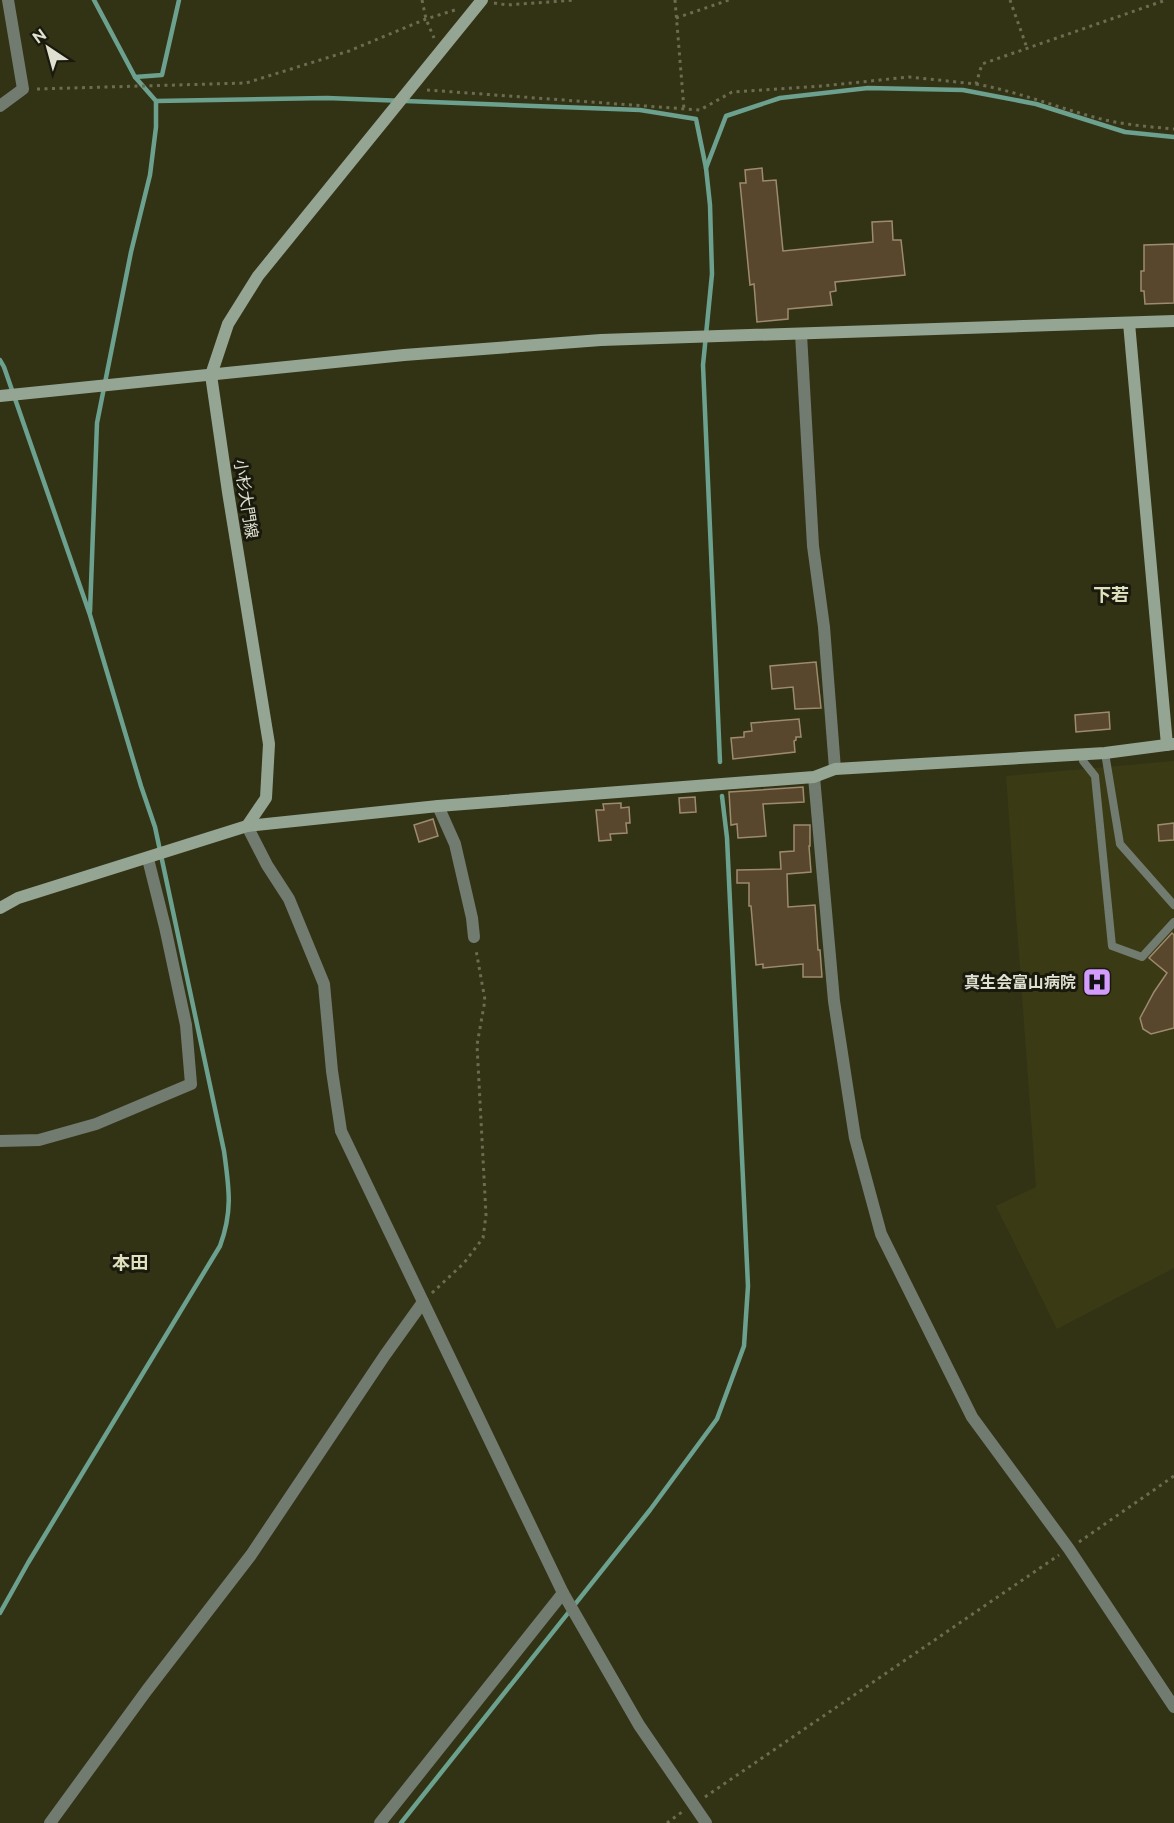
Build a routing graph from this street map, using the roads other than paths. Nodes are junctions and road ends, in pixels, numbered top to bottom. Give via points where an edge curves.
1 (8, 0) edge
2 (484, 1) edge
3 (0, 106) edge
4 (1174, 321) edge
5 (1129, 323) junction
6 (801, 334) junction
7 (211, 375) junction
8 (0, 396) edge
9 (1170, 745) edge
10 (1105, 753) junction
11 (1083, 754) junction
12 (835, 769) junction
13 (814, 777) junction
14 (438, 806) junction
15 (247, 826) junction
16 (148, 859) junction
17 (1174, 905) edge
18 (0, 908) edge
19 (1174, 922) edge
20 (474, 937) road end
21 (0, 1141) edge
22 (423, 1302) junction
23 (563, 1593) junction
24 (1174, 1707) edge
25 (50, 1823) edge
26 (380, 1823) edge
27 (706, 1823) edge

1 - 3 street via 23,89
2 - 7 street, 小杉大門線 via 439,51 258,276 228,324
4 - 5 street
5 - 6 street
5 - 9 street
6 - 7 street via 601,340
6 - 12 street via 813,546
7 - 8 street
7 - 15 street, 小杉大門線 via 270,744 266,798
9 - 10 street
10 - 11 street
10 - 17 lane via 1119,844
11 - 12 street
11 - 19 lane via 1083,761 1095,776 1112,946 1142,957
12 - 13 street
13 - 14 street
13 - 24 street via 834,1001 855,1138 881,1234 972,1417 1069,1549
14 - 15 street
14 - 20 street via 455,844
15 - 16 street
15 - 22 street via 288,899 324,984 341,1131
16 - 18 street via 18,898
16 - 21 street via 186,1025 191,1084 96,1124 39,1140
22 - 23 street
22 - 25 street via 250,1555
23 - 26 street
23 - 27 street via 639,1725

